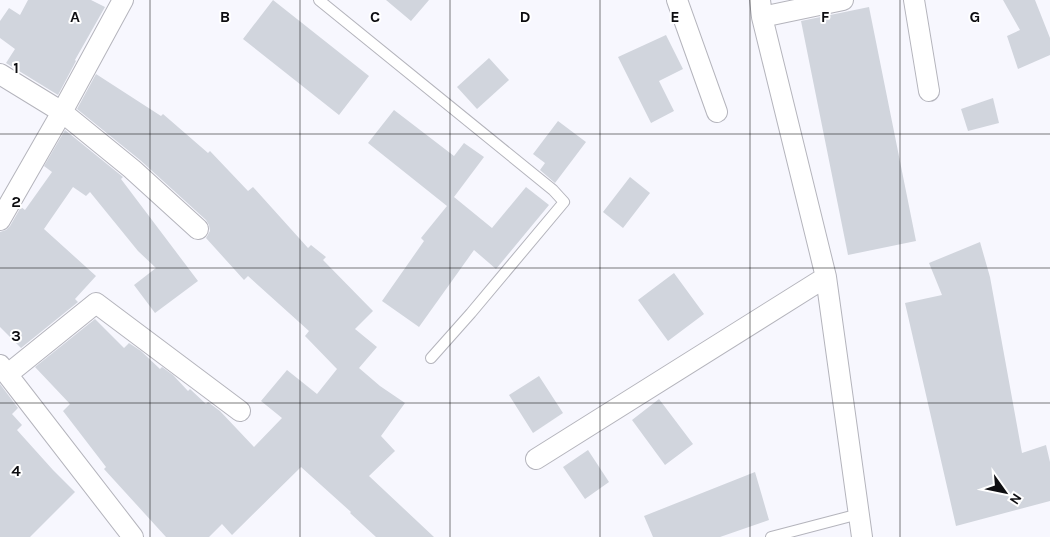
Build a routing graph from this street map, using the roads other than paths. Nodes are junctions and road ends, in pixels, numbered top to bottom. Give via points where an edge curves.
1 (123, 0) edge
2 (319, 0) edge
3 (677, 0) edge
4 (843, 0) edge
5 (914, 0) edge
6 (761, 9) edge
7 (0, 74) edge
8 (929, 92) dead end
9 (62, 112) junction
10 (717, 112) dead end
11 (0, 220) edge
12 (198, 229) dead end
13 (826, 277) junction
14 (431, 358) dead end
15 (4, 370) edge
16 (240, 411) dead end
17 (536, 459) dead end
18 (859, 514) junction
19 (133, 537) edge
20 (771, 537) edge
21 (862, 537) edge

1 - 9 street
2 - 14 lane via 564,202
3 - 10 street
4 - 6 street
5 - 8 street
6 - 13 street
7 - 9 street
9 - 11 street
9 - 12 street via 132,168
13 - 17 street
13 - 18 street
15 - 16 street via 96,303
15 - 19 street
18 - 20 lane
18 - 21 street

